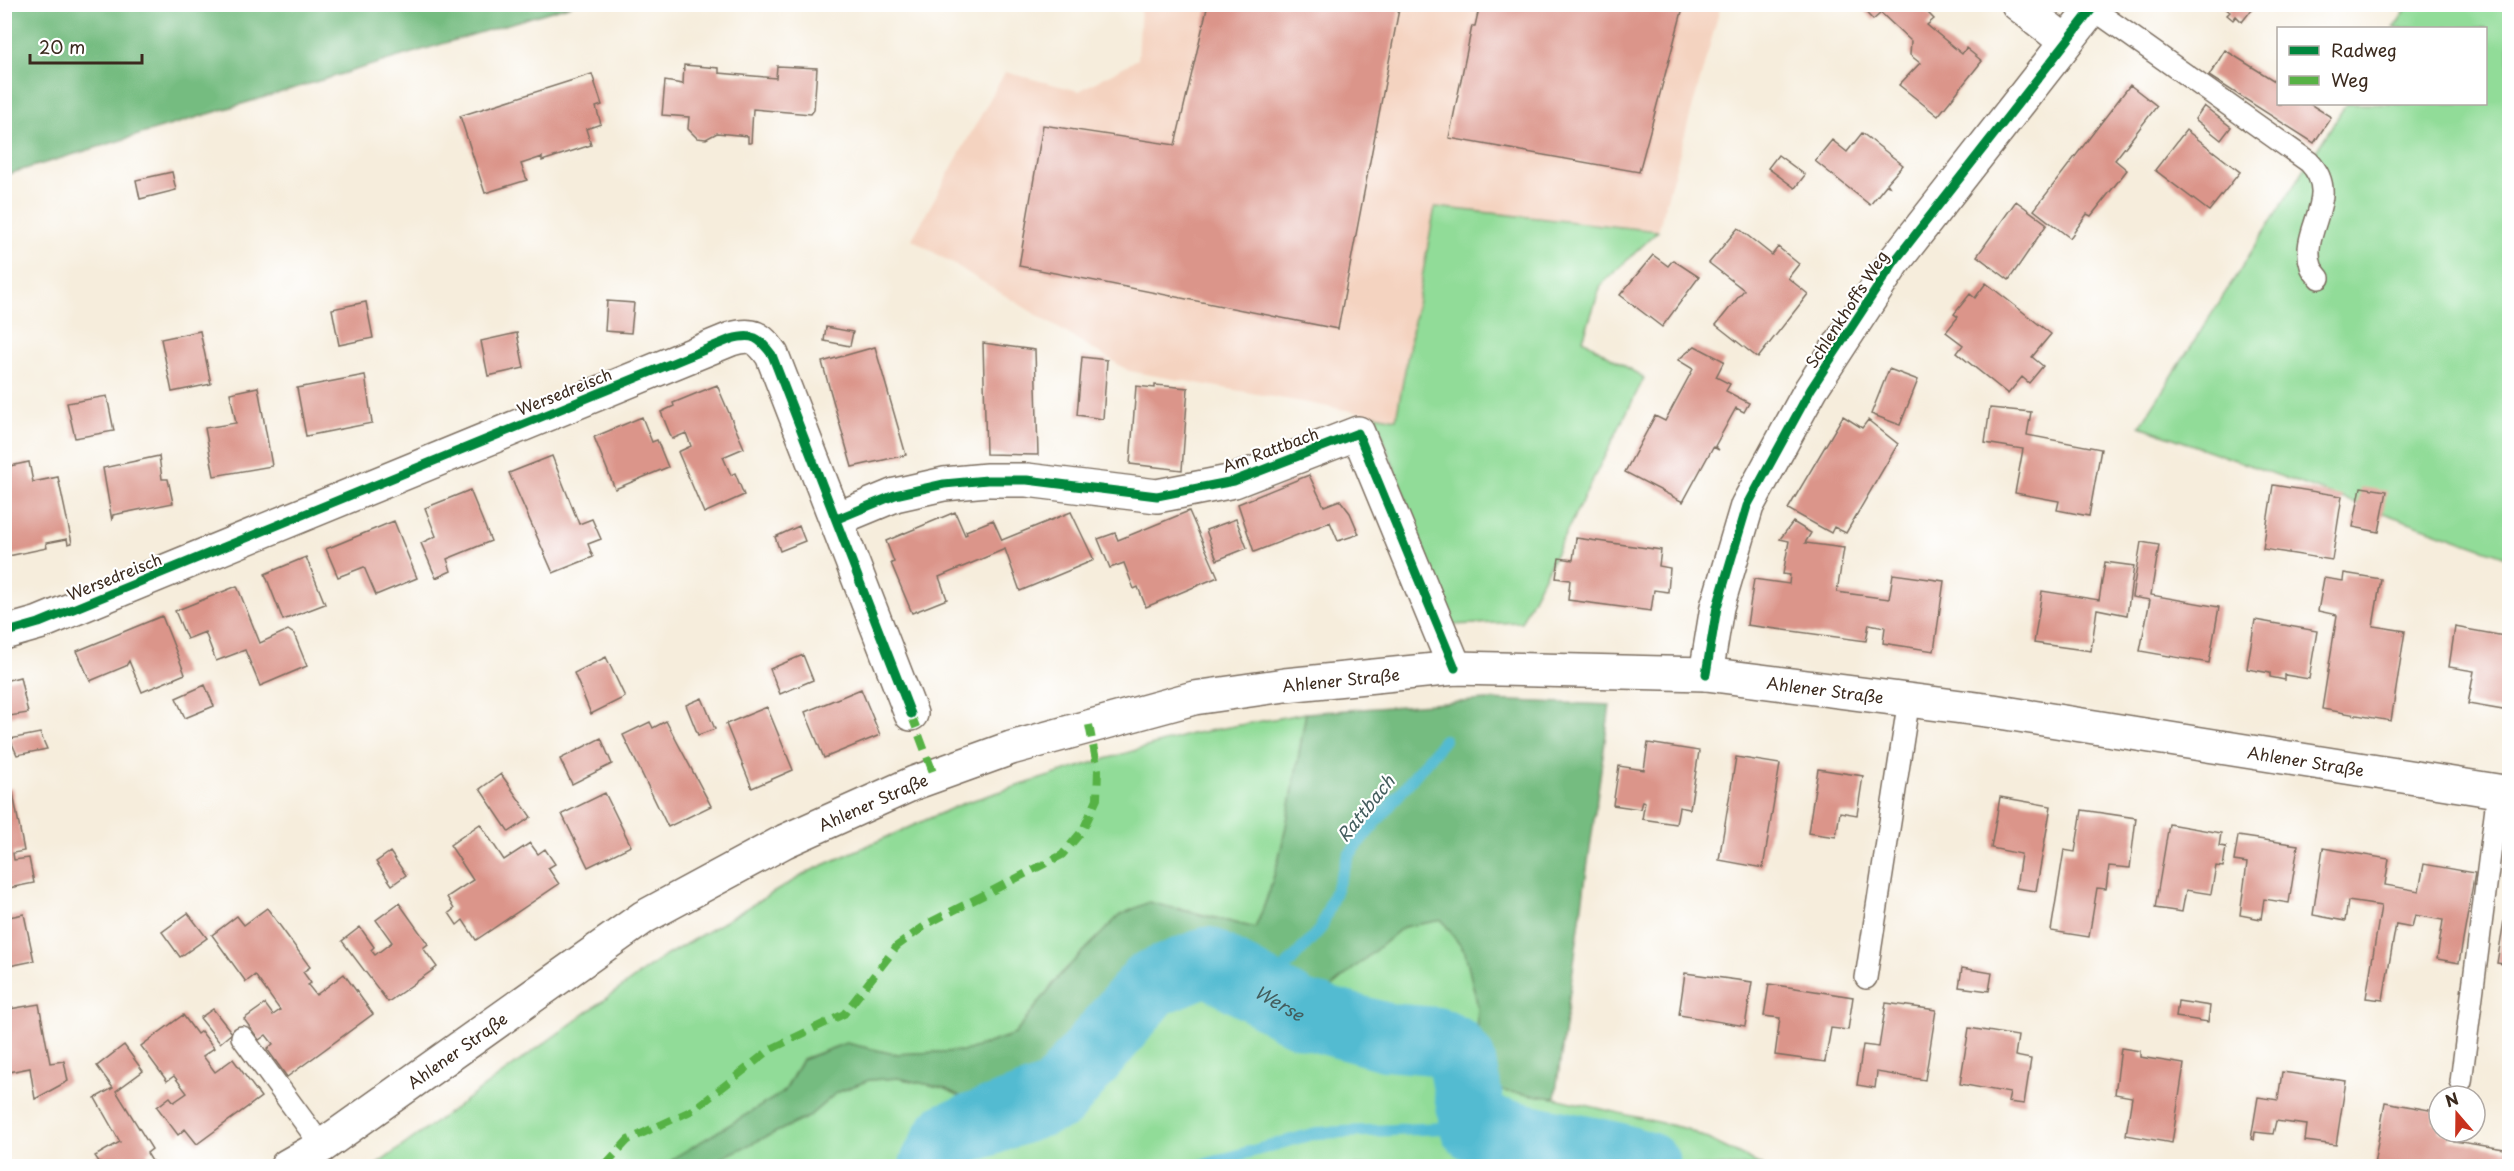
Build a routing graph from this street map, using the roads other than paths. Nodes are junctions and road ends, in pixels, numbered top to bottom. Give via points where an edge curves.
1 (2018, 4) edge
2 (2095, 7) edge
3 (2066, 42) junction
4 (2319, 278) dead end
5 (837, 519) junction
6 (4, 633) edge
7 (1455, 668) junction
8 (1706, 674) junction
9 (1909, 699) junction
10 (911, 714) dead end
11 (2504, 792) edge
12 (1866, 978) dead end
13 (242, 1037) dead end
14 (2461, 1082) dead end
15 (322, 1146) junction
16 (287, 1167) edge

1 - 3 street
2 - 3 street, Schlenkhoffs Weg
2 - 4 lane via 2319,172 2323,202 2310,247 2311,266
3 - 8 street, Schlenkhoffs Weg via 1894,262 1811,389 1747,506 1717,607
5 - 6 street, Wersedreisch via 772,355 755,337 745,335 39,623
5 - 7 street, Am Rattbach via 895,495 987,480 1027,480 1157,496 1234,481 1358,433
5 - 10 street, Wersedreisch
7 - 8 street, Ahlener Straße
7 - 15 street, Ahlener Straße via 1194,698 1011,748 914,783 785,841 644,917
8 - 9 street, Ahlener Straße
9 - 11 street, Ahlener Straße
9 - 12 lane
11 - 14 lane
13 - 15 lane
15 - 16 street, Ahlener Straße

